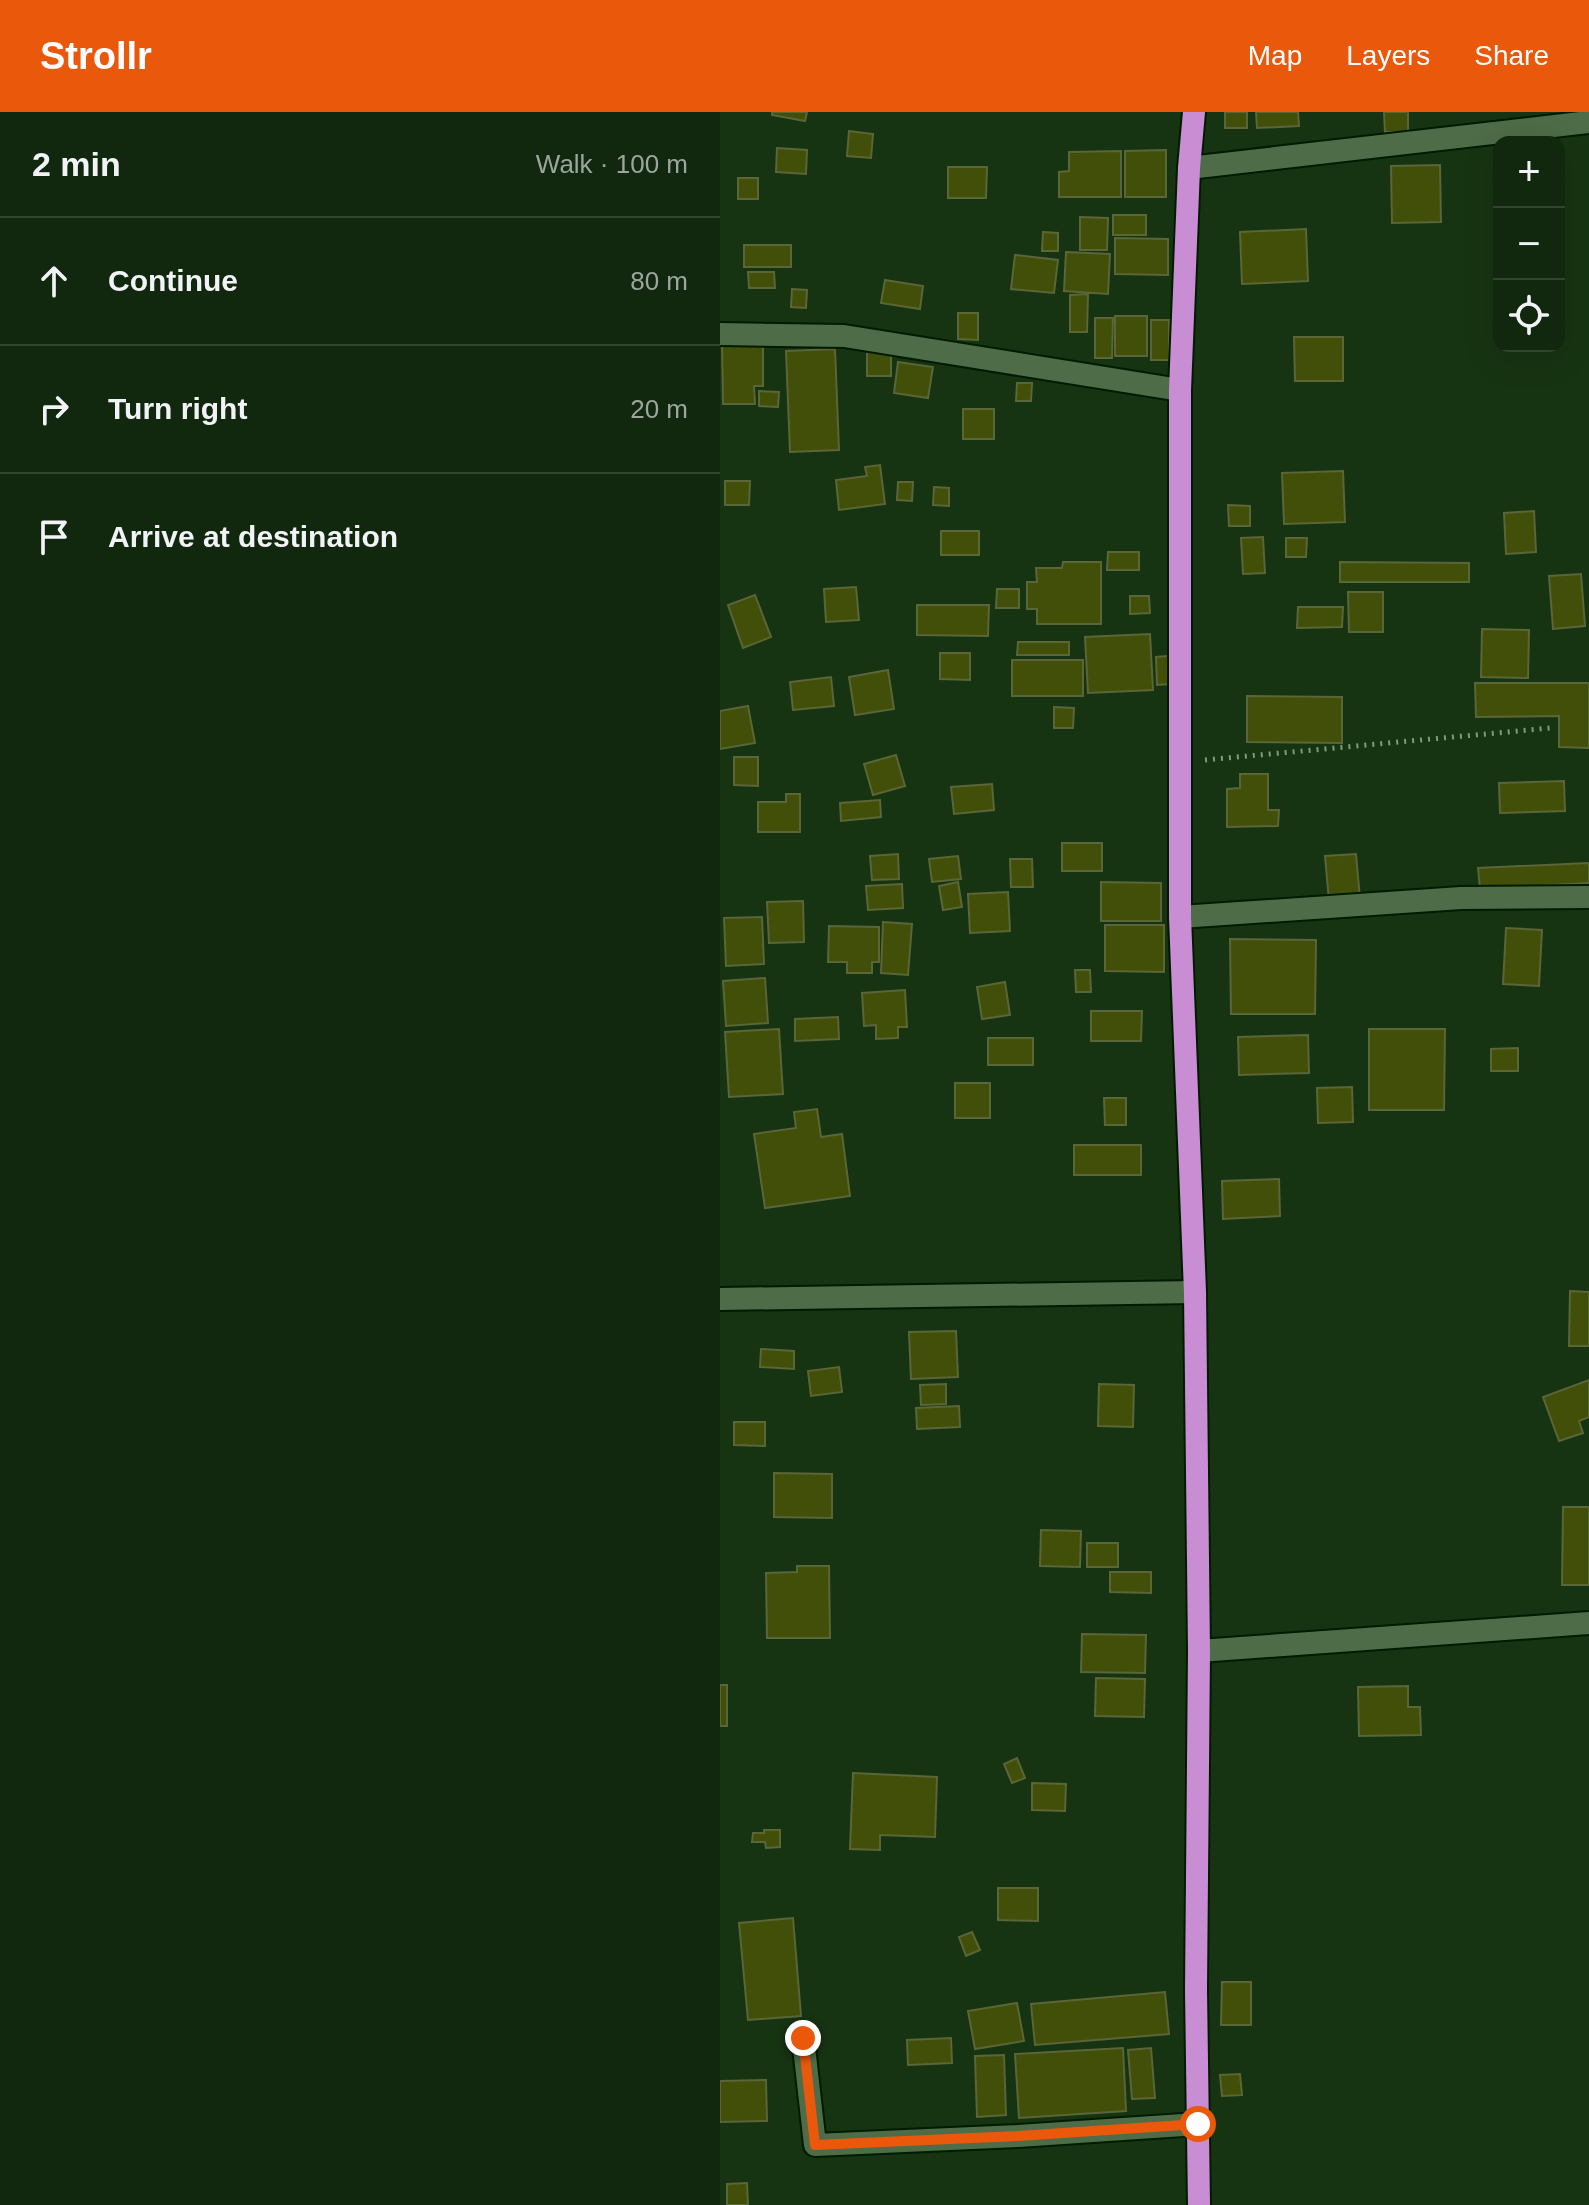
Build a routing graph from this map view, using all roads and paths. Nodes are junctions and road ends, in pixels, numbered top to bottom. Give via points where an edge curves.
1 (1194, 112) edge
2 (1589, 122) edge
3 (1189, 168) junction
4 (720, 334) edge
5 (1180, 390) junction
6 (1550, 728) dead end
7 (1180, 761) junction
8 (1589, 897) edge
9 (1180, 917) junction
10 (1195, 1292) junction
11 (720, 1299) edge
12 (1589, 1623) edge
13 (1199, 1651) junction
14 (803, 2038) dead end
15 (1198, 2124) junction
16 (1199, 2205) edge

1 - 3 highway
2 - 3 street
3 - 5 highway
4 - 5 street via 844,336
5 - 7 highway
6 - 7 path
7 - 9 highway
8 - 9 street via 1461,898
9 - 10 highway
10 - 11 street
10 - 13 highway
12 - 13 street
13 - 15 highway
14 - 15 street via 815,2145
15 - 16 highway

